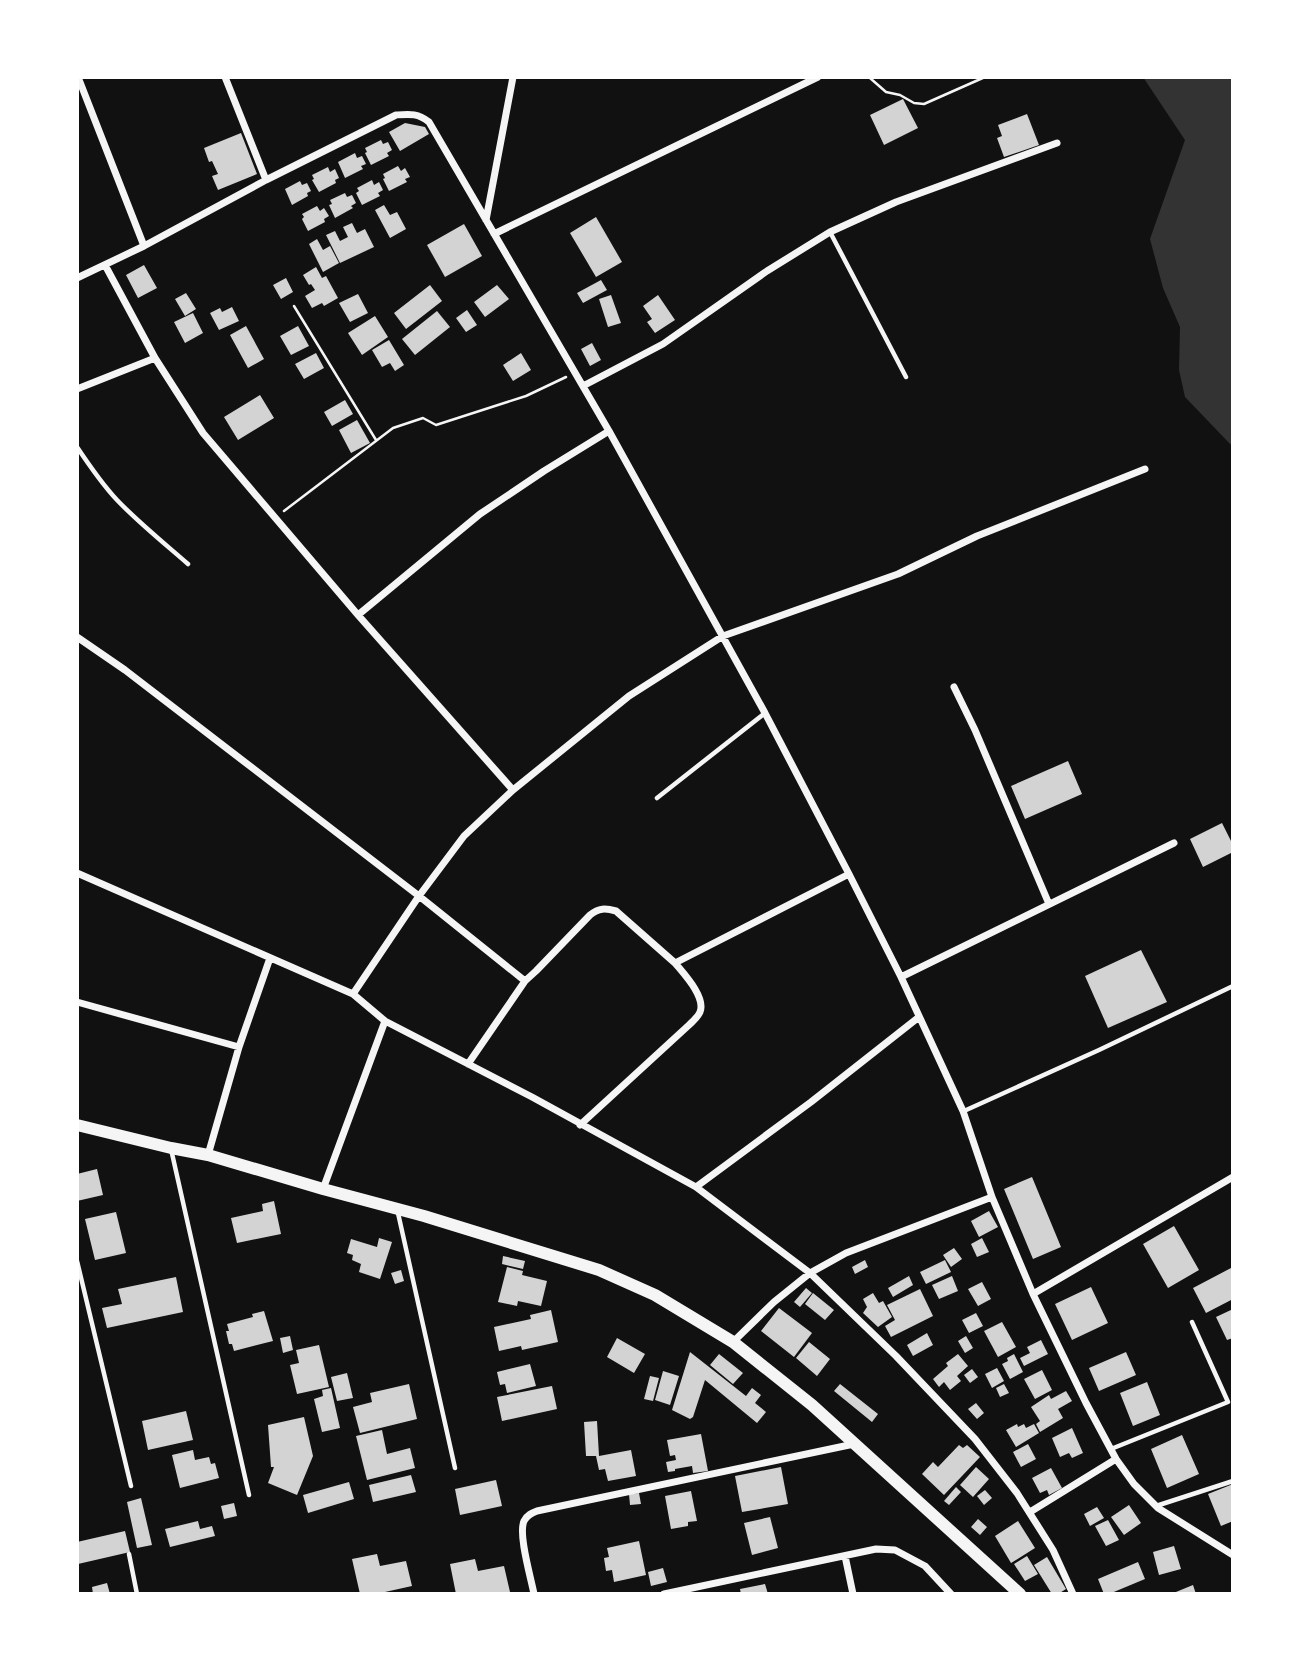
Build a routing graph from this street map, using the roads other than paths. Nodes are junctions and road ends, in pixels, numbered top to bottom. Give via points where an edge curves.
1 (78, 77) edge
2 (225, 77) edge
3 (513, 77) edge
4 (818, 77) edge
5 (1057, 143) dead end
6 (266, 180) junction
7 (486, 220) junction
8 (830, 232) junction
9 (494, 234) junction
10 (144, 246) junction
11 (105, 265) junction
12 (77, 278) edge
13 (155, 358) junction
14 (906, 377) dead end
15 (583, 386) junction
16 (77, 389) edge
17 (609, 431) junction
18 (77, 447) edge
19 (1145, 469) dead end
20 (188, 564) dead end
21 (358, 615) junction
22 (723, 636) junction
23 (77, 637) edge
24 (954, 687) dead end
25 (765, 713) junction
26 (513, 790) junction
27 (657, 798) dead end
28 (1174, 843) dead end
29 (77, 873) edge
30 (849, 874) junction
31 (419, 896) junction
32 (1049, 904) junction
33 (270, 958) junction
34 (675, 963) junction
35 (901, 977) junction
36 (524, 981) junction
37 (1233, 986) edge
38 (353, 994) junction
39 (77, 1002) edge
40 (919, 1017) junction
41 (385, 1021) junction
42 (239, 1047) junction
43 (468, 1064) junction
44 (963, 1111) junction
45 (77, 1125) edge
46 (580, 1125) junction
47 (171, 1148) junction
48 (208, 1155) junction
49 (1233, 1177) edge
50 (696, 1187) junction
51 (323, 1189) junction
52 (992, 1197) junction
53 (397, 1209) junction
54 (77, 1261) edge
55 (810, 1273) junction
56 (1033, 1294) junction
57 (1192, 1322) dead end
58 (733, 1342) junction
59 (855, 1444) junction
60 (1111, 1449) junction
61 (1116, 1459) junction
62 (455, 1468) dead end
63 (1233, 1481) edge
64 (131, 1486) dead end
65 (249, 1495) dead end
66 (1156, 1506) junction
67 (1030, 1512) junction
68 (130, 1554) dead end
69 (1233, 1555) edge
70 (845, 1556) junction
71 (137, 1594) edge
72 (534, 1594) edge
73 (664, 1594) edge
74 (853, 1594) edge
75 (951, 1594) edge
76 (1020, 1594) edge
77 (1073, 1594) edge

1 - 10 street
2 - 6 street
3 - 7 street
4 - 9 street
5 - 8 street via 896,202
6 - 7 street via 396,115 411,113 429,122
6 - 10 street
7 - 9 street
8 - 14 lane
8 - 15 street via 663,344
9 - 15 street
10 - 11 street
11 - 12 street
11 - 13 street
13 - 16 street
13 - 21 street via 229,465
15 - 17 street
17 - 21 street via 480,514
17 - 22 street
18 - 20 lane via 116,499
19 - 22 street via 977,536 898,574
21 - 26 street
22 - 25 street
22 - 26 street via 629,696
23 - 31 street
24 - 32 street
25 - 27 lane
25 - 30 street
26 - 31 street via 464,836
28 - 32 street
29 - 33 street
30 - 34 street
30 - 35 street
31 - 36 street
31 - 38 street
32 - 35 street
33 - 38 street
33 - 42 street
34 - 36 street via 616,911 605,908 590,915
34 - 46 street via 697,991 700,1013
35 - 40 street
36 - 43 street
37 - 44 lane
38 - 41 street
39 - 42 street
40 - 44 street
40 - 50 street
41 - 43 street
41 - 51 street
42 - 48 street
43 - 46 street
44 - 52 street
45 - 47 main road
46 - 50 street
47 - 48 main road
47 - 65 lane
48 - 51 main road
49 - 56 street
50 - 55 street
51 - 53 main road
52 - 55 street via 846,1253
52 - 56 street
53 - 58 main road via 599,1270 655,1296
53 - 62 lane
54 - 64 lane
55 - 58 street
55 - 67 street via 975,1439
56 - 60 street
57 - 60 lane via 1228,1402
58 - 59 main road
59 - 72 street via 528,1515 522,1534
59 - 76 main road
60 - 61 street
61 - 66 street
61 - 67 street
63 - 66 lane
66 - 69 street
67 - 77 street
68 - 71 lane
70 - 73 street
70 - 74 street
70 - 75 street via 895,1550 925,1566

